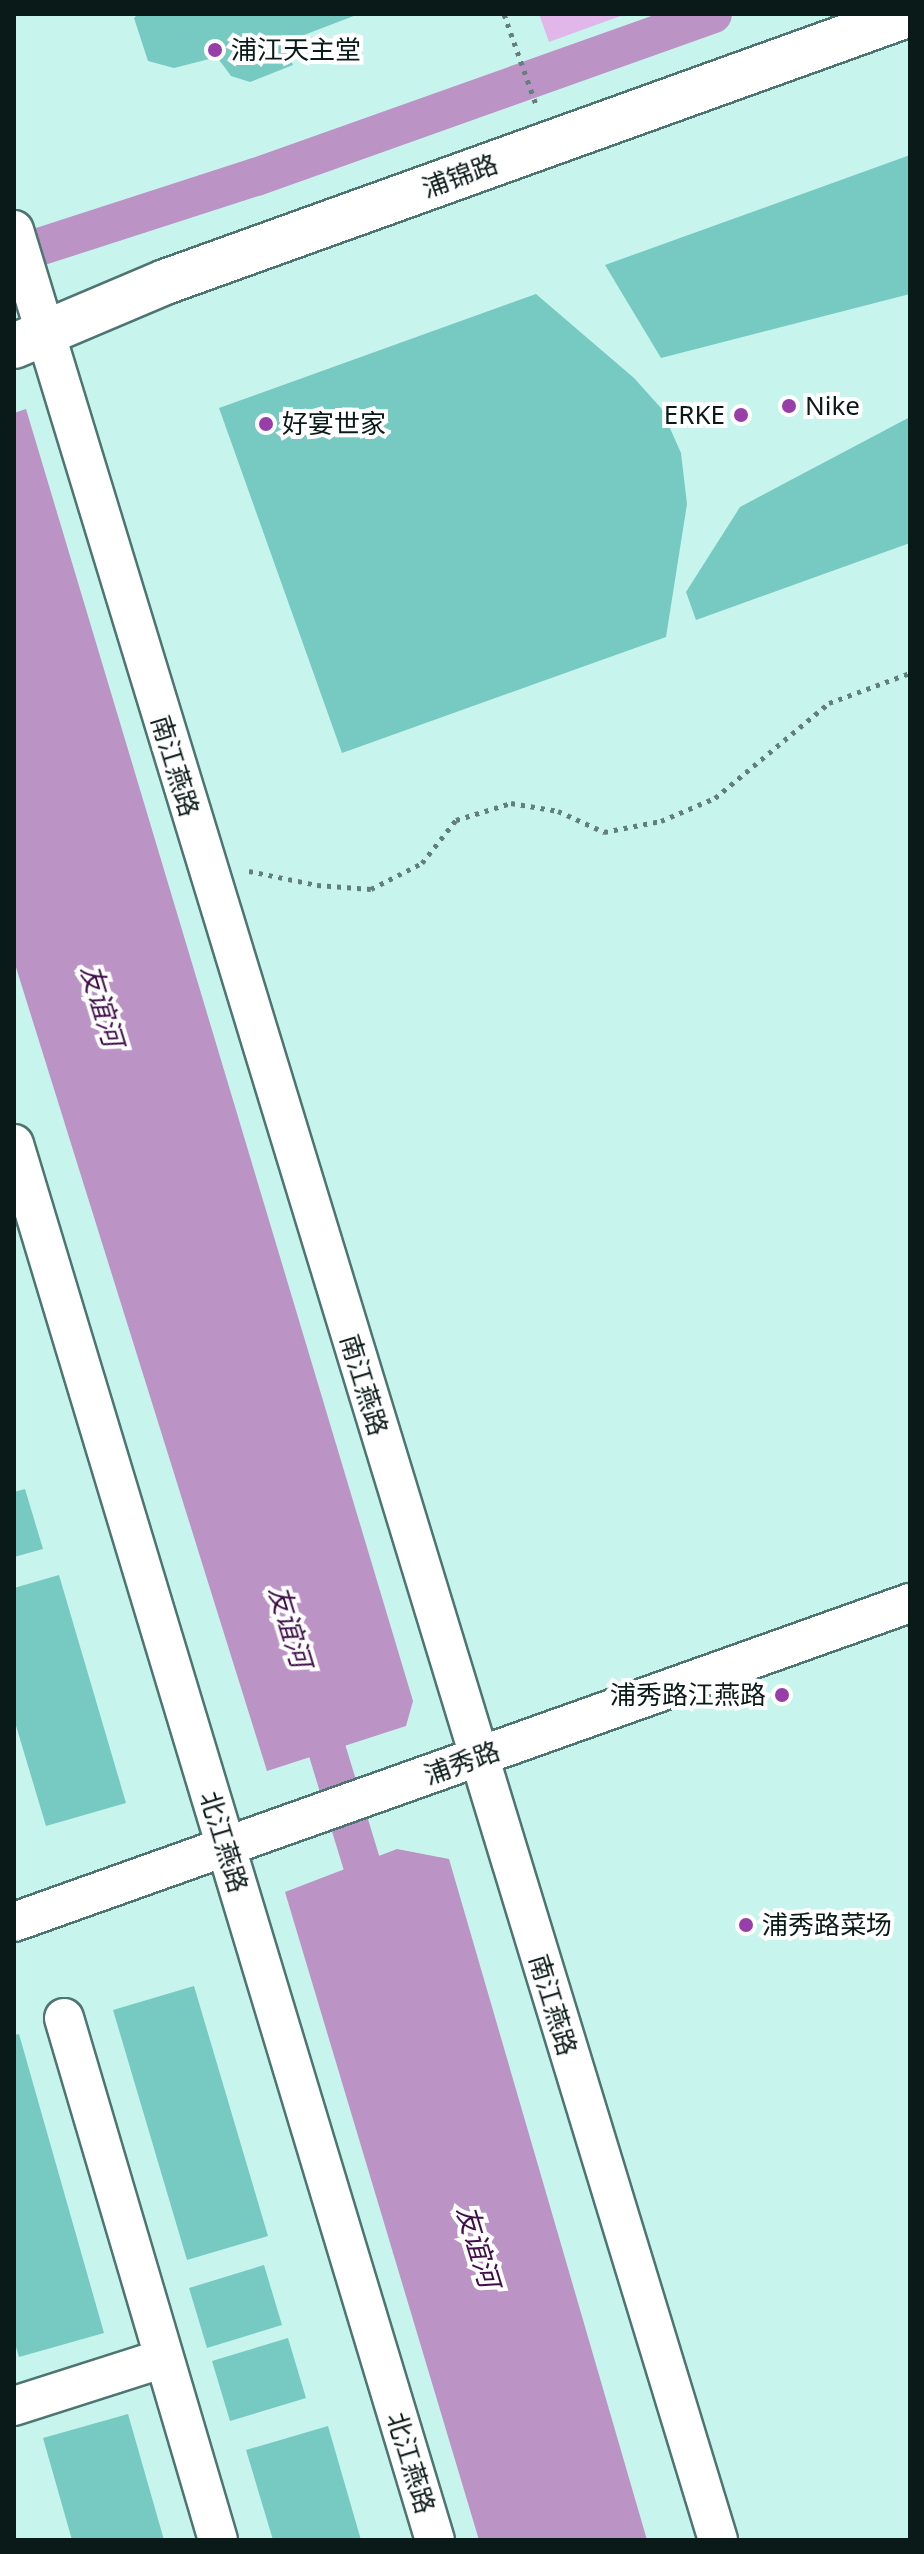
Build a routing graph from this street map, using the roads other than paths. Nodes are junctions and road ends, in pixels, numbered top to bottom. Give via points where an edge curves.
1 (910, 14) edge
2 (14, 230) edge
3 (29, 340) edge
4 (14, 1144) edge
5 (910, 1603) edge
6 (477, 1757) junction
7 (226, 1847) junction
8 (14, 1922) edge
9 (64, 2018) dead end
10 (164, 2358) junction
11 (14, 2406) edge
12 (218, 2540) edge
13 (435, 2540) edge
14 (718, 2540) edge

1 - 3 main road, 浦锦路 via 165,282
2 - 3 street, 南江燕路 via 32,292
3 - 6 street, 南江燕路 via 204,862
4 - 7 street, 北江燕路
5 - 6 street, 浦秀路
6 - 7 street, 浦秀路
6 - 14 street, 南江燕路
7 - 8 street, 浦秀路
7 - 13 street, 北江燕路
9 - 10 street
10 - 11 street
10 - 12 street

